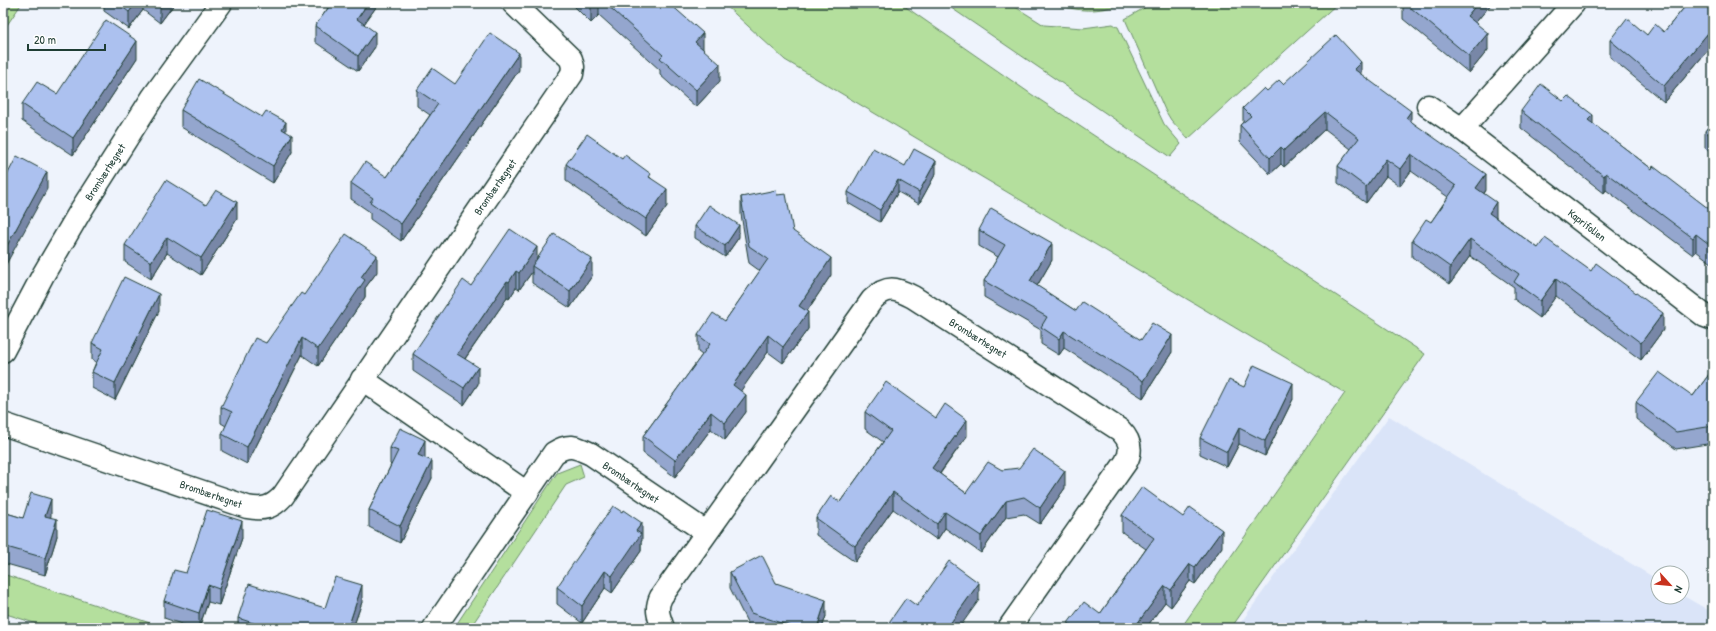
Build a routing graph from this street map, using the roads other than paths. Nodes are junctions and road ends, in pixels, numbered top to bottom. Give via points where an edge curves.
1 (221, 3) edge
2 (513, 3) edge
3 (1574, 3) edge
4 (1428, 106) dead end
5 (1462, 128) junction
6 (1713, 319) edge
7 (3, 351) edge
8 (362, 379) junction
9 (3, 424) edge
10 (527, 493) junction
11 (706, 532) junction
12 (434, 628) edge
13 (663, 628) edge
14 (1009, 628) edge

1 - 7 street, Brombærhegnet via 153,97 81,210
2 - 8 street, Brombærhegnet via 571,59 572,74
3 - 5 street
4 - 5 street, Kaprifolien
5 - 6 street, Kaprifolien via 1705,316
8 - 9 street, Brombærhegnet via 283,496 268,508 247,507
8 - 10 street
10 - 11 street, Brombærhegnet via 554,453 564,447 577,448 591,454
10 - 12 street, Brombærhegnet
11 - 13 street, Brombærhegnet via 658,603 657,611
11 - 14 street, Brombærhegnet via 872,300 880,292 891,289 901,291 1120,430 1130,445 1130,454 1126,462

